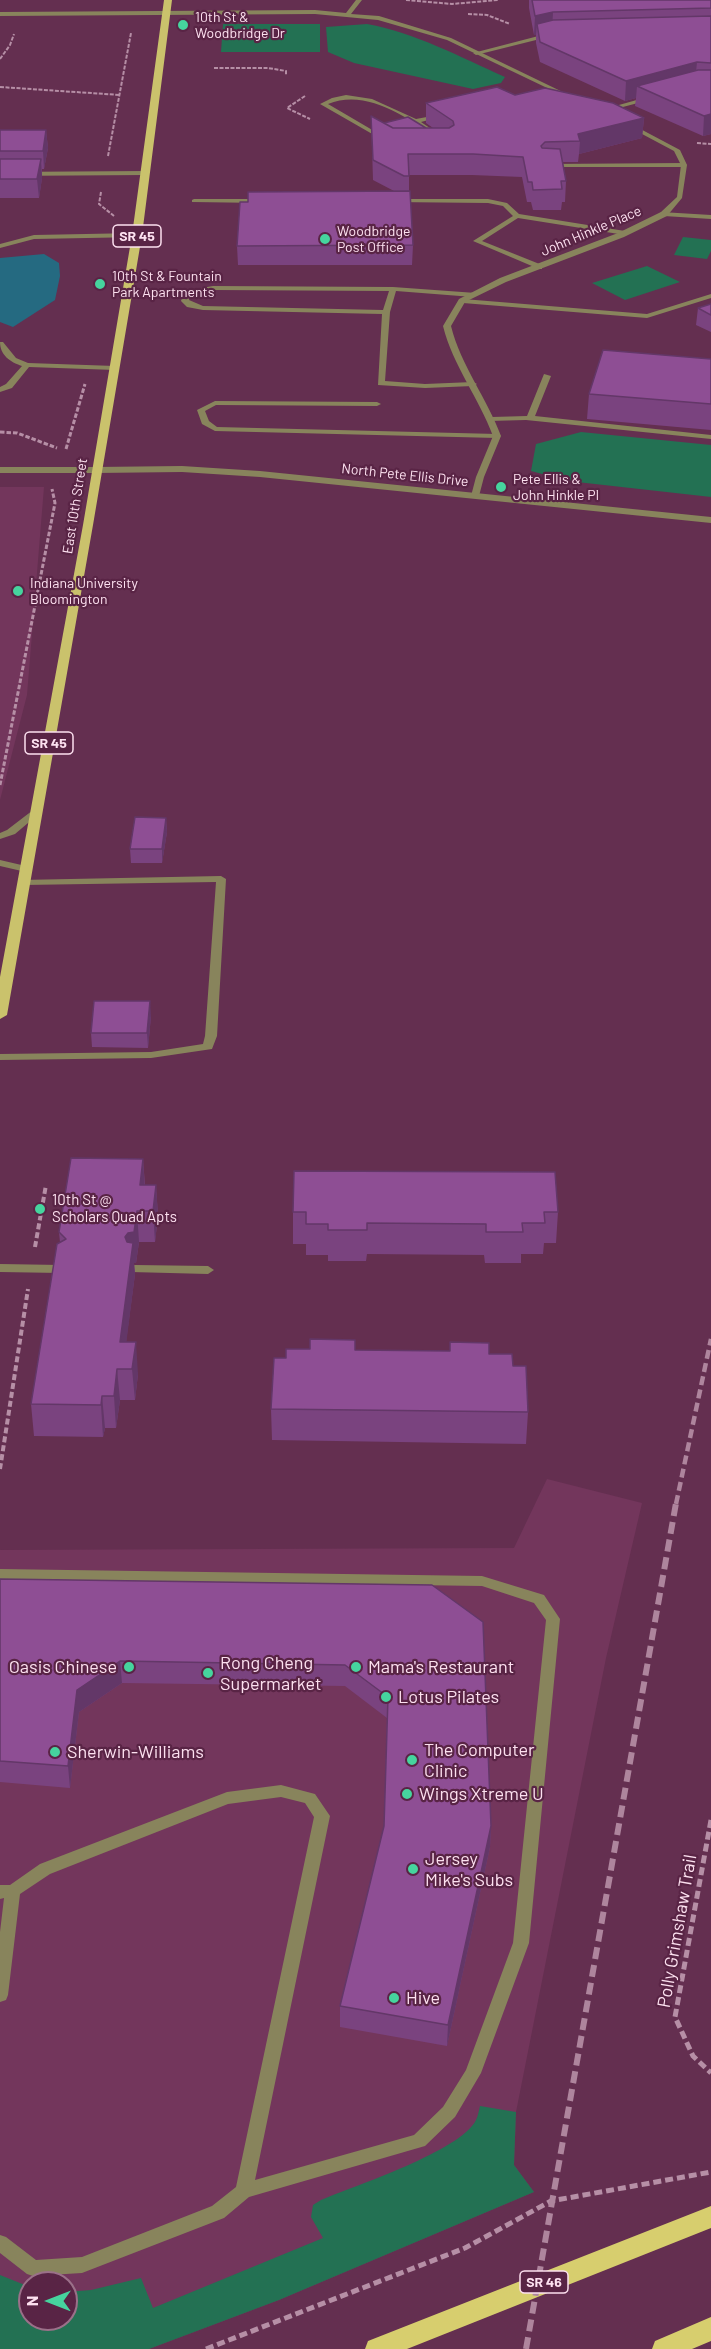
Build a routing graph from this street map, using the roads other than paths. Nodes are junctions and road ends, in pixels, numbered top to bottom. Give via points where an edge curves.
1 (168, 0) edge
2 (359, 0) edge
3 (0, 14) edge
4 (167, 14) junction
5 (348, 14) junction
6 (562, 34) edge
7 (476, 53) junction
8 (553, 89) junction
9 (544, 91) edge
10 (662, 95) edge
11 (582, 102) edge
12 (592, 107) edge
13 (601, 111) junction
14 (448, 113) edge
15 (611, 116) edge
16 (415, 121) junction
17 (620, 121) edge
18 (448, 142) edge
19 (395, 145) edge
20 (684, 165) junction
21 (545, 166) edge
22 (146, 173) junction
23 (0, 174) edge
24 (194, 201) dead end
25 (277, 201) edge
26 (382, 201) edge
27 (664, 214) junction
28 (517, 216) junction
29 (711, 217) edge
30 (625, 233) junction
31 (137, 235) junction
32 (34, 237) junction
33 (0, 238) edge
34 (0, 246) edge
35 (539, 267) junction
36 (393, 289) junction
37 (473, 295) junction
38 (711, 296) edge
39 (462, 301) junction
40 (386, 312) junction
41 (0, 344) edge
42 (27, 366) junction
43 (115, 368) junction
44 (548, 376) dead end
45 (473, 384) junction
46 (0, 390) edge
47 (377, 404) dead end
48 (530, 418) junction
49 (492, 420) junction
50 (498, 436) junction
51 (711, 437) edge
52 (0, 470) edge
53 (96, 470) junction
54 (476, 496) junction
55 (711, 520) edge
56 (37, 810) junction
57 (0, 836) edge
58 (0, 863) edge
59 (25, 876) junction
60 (0, 1015) edge
61 (0, 1057) edge
62 (0, 1268) edge
63 (61, 1269) edge
64 (135, 1269) dead end
65 (208, 1270) dead end
66 (0, 1574) edge
67 (7, 1892) edge
68 (0, 1995) edge
69 (244, 2191) junction
70 (711, 2217) edge
71 (0, 2243) edge
72 (711, 2329) edge
73 (378, 2349) edge
74 (664, 2349) edge

1 - 4 main road, East 10th Street / SR 45
2 - 5 street
3 - 4 street
4 - 5 street
4 - 22 main road, East 10th Street / SR 45
5 - 7 street via 408,25
6 - 7 street
7 - 8 street
8 - 9 street
8 - 11 street
10 - 13 street
12 - 13 street
13 - 15 street
14 - 16 street
16 - 18 street
16 - 19 street via 386,105 353,97 322,104
17 - 20 street via 677,150
20 - 21 street
20 - 27 street, John Hinkle Place via 680,197
22 - 23 street
22 - 31 main road, East 10th Street / SR 45
24 - 25 street
26 - 28 street via 488,201 505,204
27 - 29 street
27 - 30 street, John Hinkle Place
28 - 30 street
28 - 35 street via 477,241
30 - 35 street, John Hinkle Place
31 - 32 street
31 - 43 main road, East 10th Street / SR 45
32 - 33 street
32 - 34 street
35 - 37 street, John Hinkle Place
36 - 37 street
36 - 40 street
36 - 40 street via 213,288 187,293 185,301 203,308
37 - 39 street, John Hinkle Place
38 - 39 street via 647,316
39 - 45 street via 447,326 450,344
40 - 45 street via 381,383
41 - 42 street via 14,360
42 - 43 street
42 - 46 street
43 - 53 main road, East 10th Street / SR 45
44 - 48 street
45 - 49 street
47 - 50 street via 216,403 201,410 205,422 215,429
48 - 49 street
48 - 51 street
49 - 50 street
50 - 54 street
52 - 53 street, North Pete Ellis Drive
53 - 54 street, North Pete Ellis Drive via 182,469 260,474
53 - 56 main road, East 10th Street / SR 45
54 - 55 street, North Pete Ellis Drive
56 - 57 street via 11,832
56 - 59 main road, East 10th Street / SR 45
58 - 59 street
59 - 60 main road, East 10th Street / SR 45
59 - 61 street via 221,879 211,1036 208,1047 151,1055
62 - 63 street
64 - 65 street
66 - 69 street via 482,1581 538,1599 553,1619 521,1943 473,2073 449,2112 419,2141
67 - 68 street
67 - 69 street via 45,1869 227,1798 281,1791 310,1798 322,1816
69 - 71 street via 218,2212 82,2265 33,2268
70 - 73 highway, SR 46
72 - 74 highway

